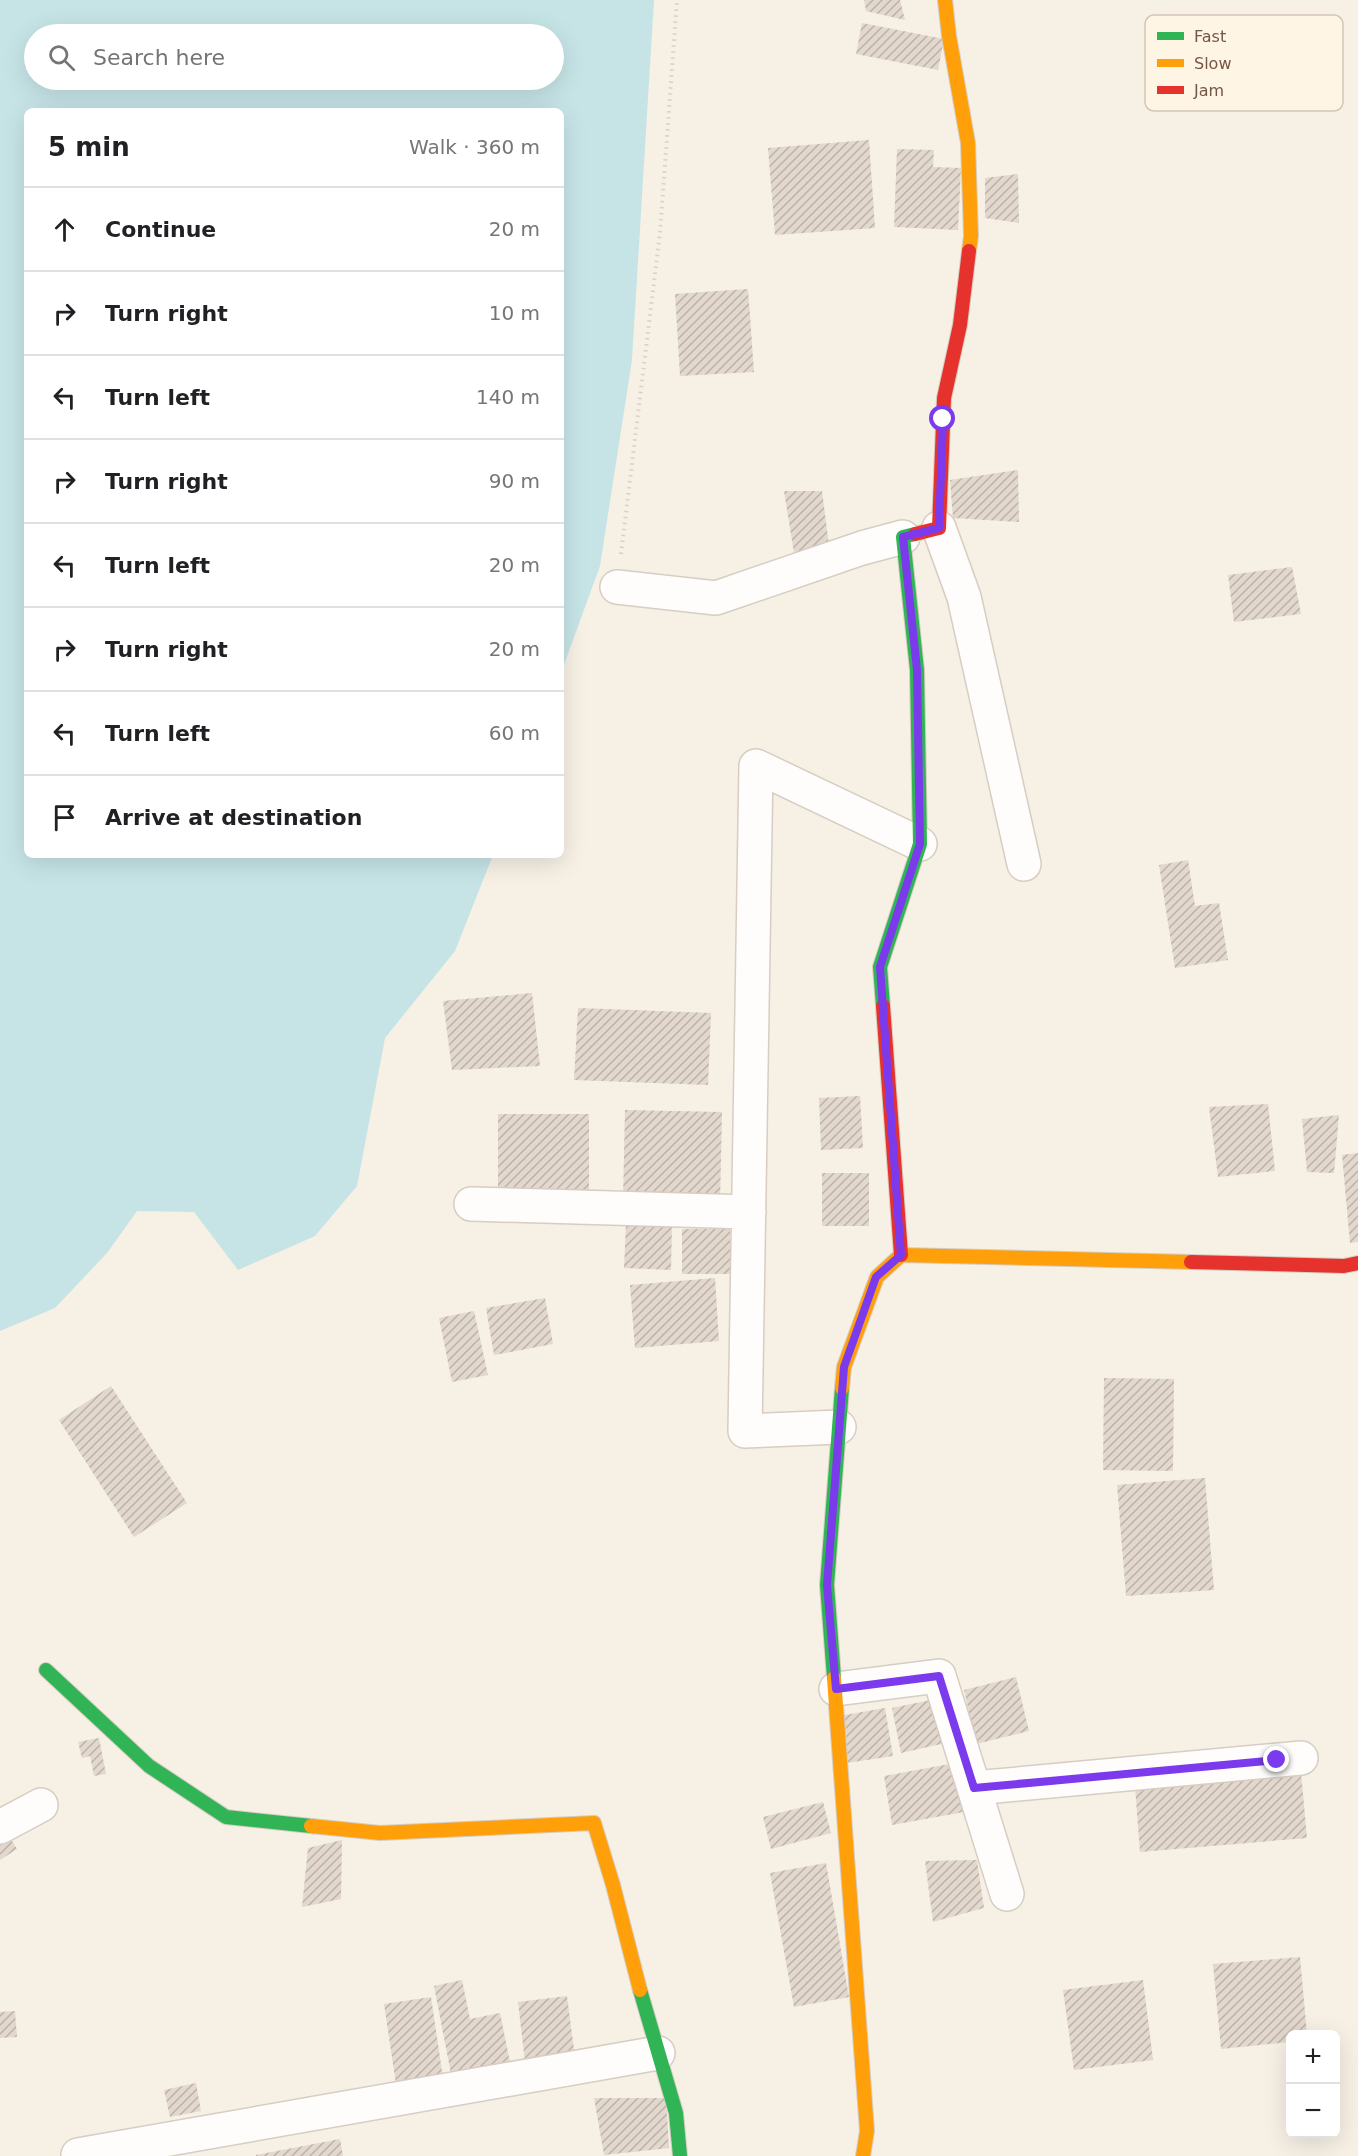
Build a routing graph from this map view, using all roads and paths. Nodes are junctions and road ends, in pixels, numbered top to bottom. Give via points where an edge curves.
1 (677, 0) edge
2 (945, 0) edge
3 (939, 528) junction
4 (903, 537) junction
5 (617, 587) joint
6 (920, 844) junction
7 (1024, 864) dead end
8 (471, 1204) dead end
9 (749, 1212) junction
10 (901, 1255) junction
11 (1358, 1263) edge
12 (839, 1427) junction
13 (46, 1670) dead end
14 (836, 1689) junction
15 (1300, 1758) dead end
16 (974, 1788) junction
17 (41, 1805) dead end
18 (0, 1827) edge
19 (1007, 1893) dead end
20 (658, 2053) junction
21 (78, 2155) edge
22 (680, 2156) edge
23 (863, 2156) edge

1 - 5 path via 660,233
2 - 3 street via 968,144 971,236 960,325 944,398
3 - 4 street
3 - 7 street via 964,597
4 - 5 street via 716,598
4 - 6 street via 917,670
6 - 9 street via 756,766
6 - 10 street via 880,967
8 - 9 street
9 - 12 street via 745,1431
10 - 11 street via 1344,1266
10 - 12 street via 876,1277 844,1367
12 - 14 street via 827,1585
13 - 20 street via 148,1766 226,1816 380,1833 594,1823
14 - 16 street via 939,1676
14 - 23 street via 867,2131
15 - 16 street
16 - 19 street
17 - 18 street
20 - 21 street
20 - 22 street via 676,2113

